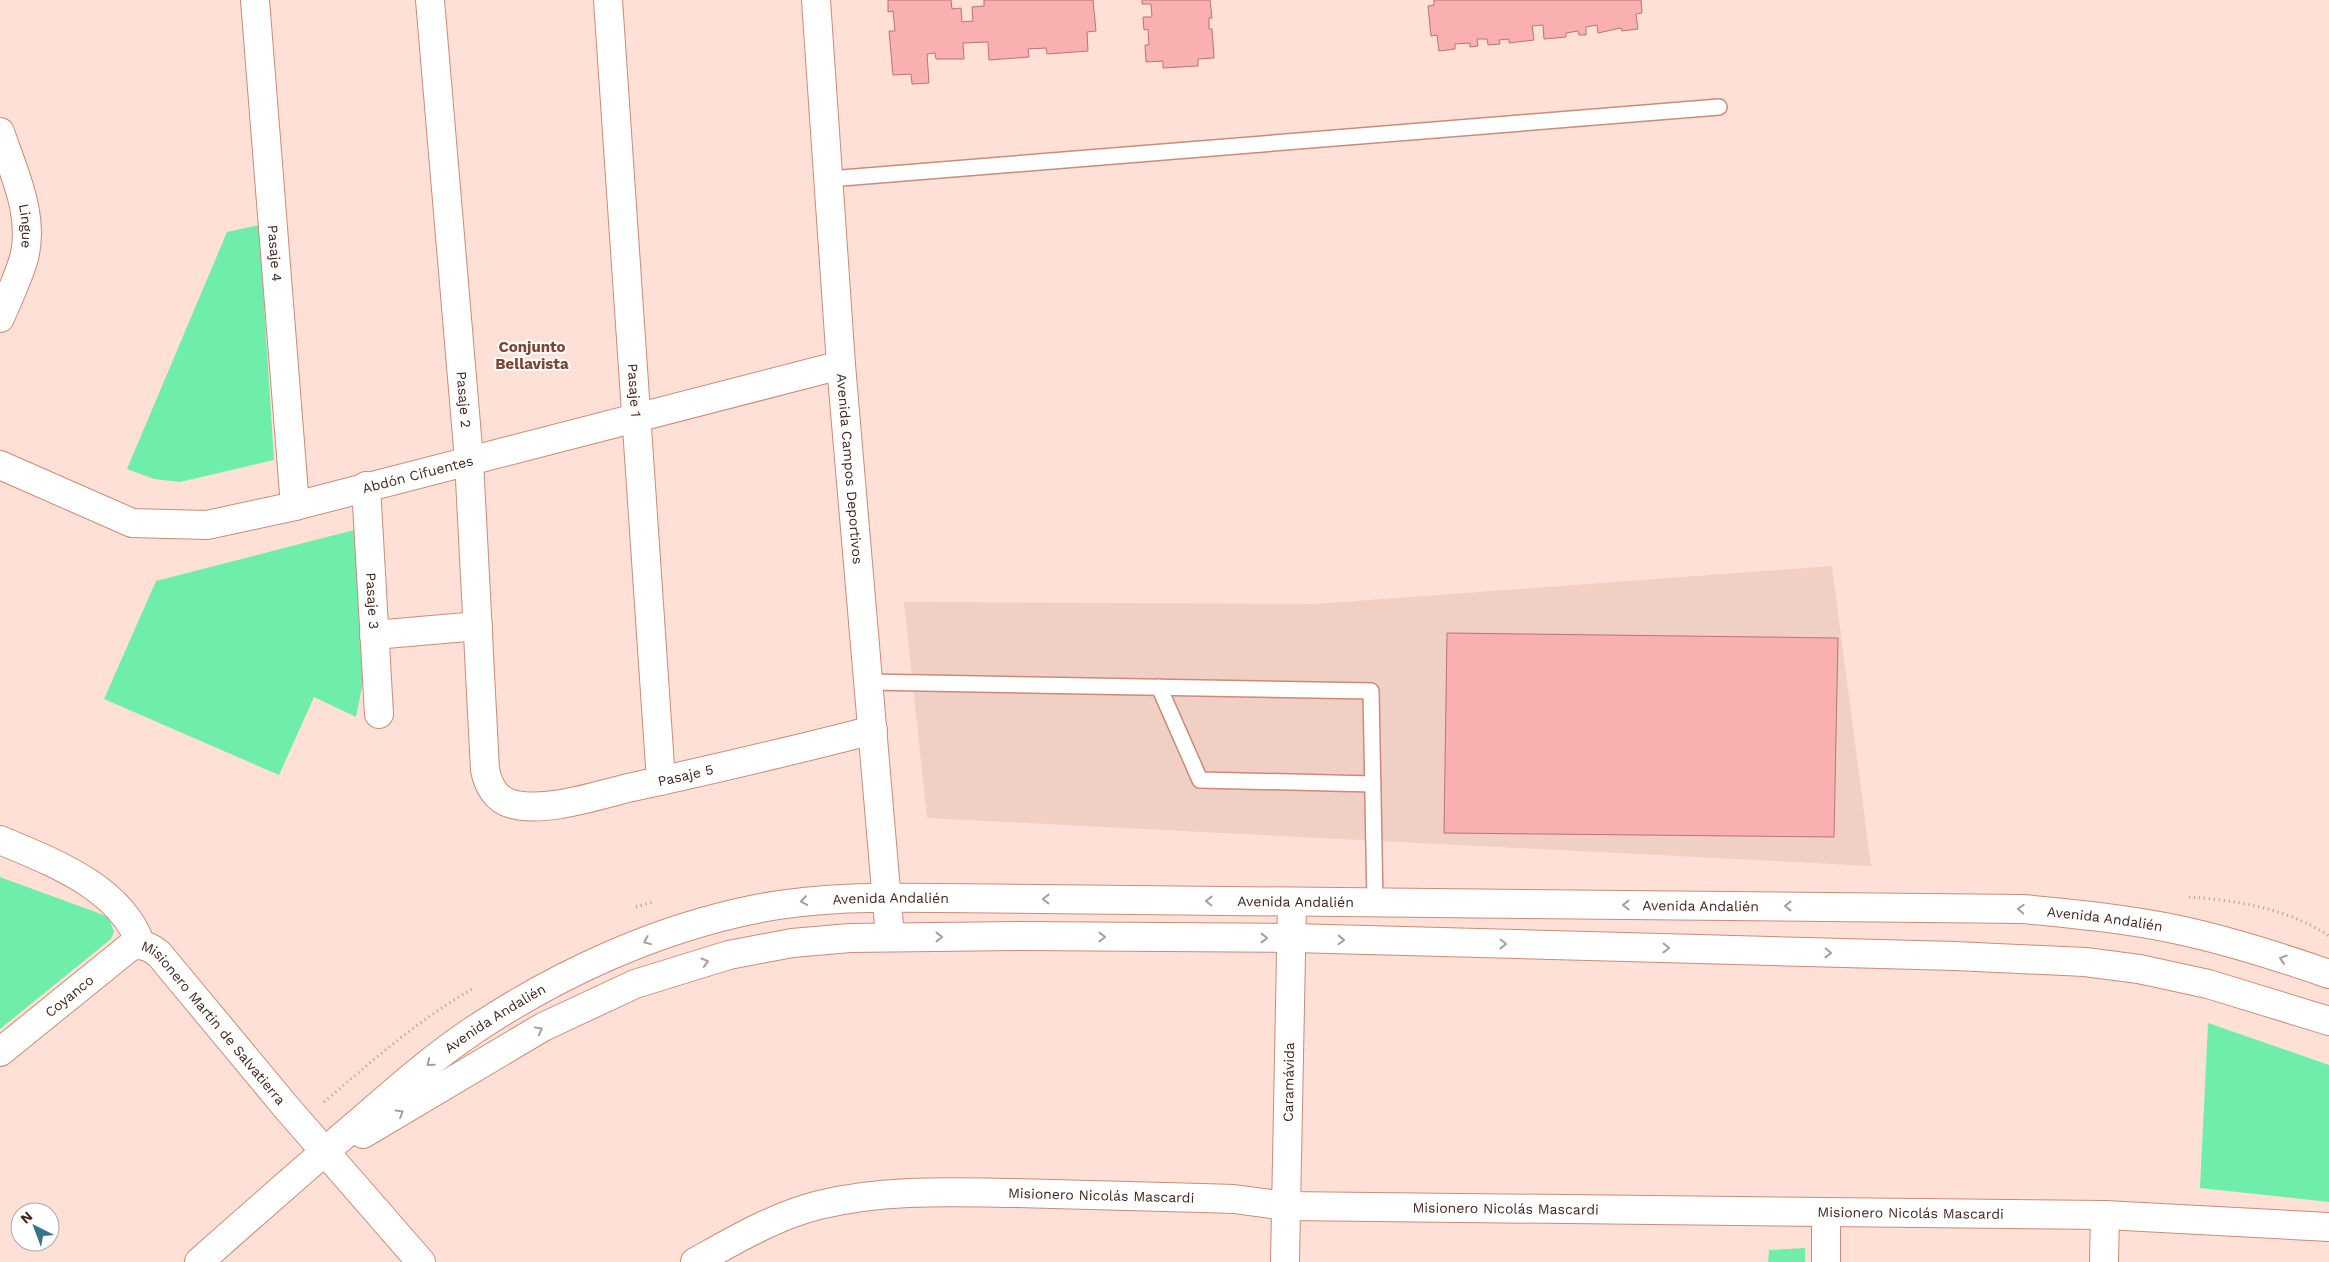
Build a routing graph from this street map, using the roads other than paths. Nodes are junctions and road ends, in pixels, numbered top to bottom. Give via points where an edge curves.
1 (255, 0) edge
2 (430, 0) edge
3 (608, 0) edge
4 (816, 0) edge
5 (1719, 107) dead end
6 (0, 132) edge
7 (829, 179) junction
8 (0, 318) edge
9 (842, 365) junction
10 (636, 417) junction
11 (469, 460) junction
12 (0, 465) edge
13 (366, 486) junction
14 (295, 506) junction
15 (478, 626) junction
16 (374, 635) junction
17 (869, 682) junction
18 (1159, 687) junction
19 (379, 714) dead end
20 (873, 730) junction
21 (661, 781) junction
22 (1373, 784) junction
23 (498, 797) joint
24 (0, 840) edge
25 (888, 897) junction
26 (1292, 902) junction
27 (1375, 903) junction
28 (890, 937) junction
29 (1292, 938) junction
30 (141, 945) junction
31 (2329, 974) edge
32 (2329, 1021) edge
33 (0, 1052) edge
34 (325, 1151) junction
35 (1286, 1206) junction
36 (1826, 1214) junction
37 (2105, 1215) junction
38 (2329, 1227) edge
39 (199, 1262) edge
40 (421, 1262) edge
41 (695, 1262) edge
42 (1285, 1262) edge
43 (1826, 1262) edge
44 (2104, 1262) edge

1 - 14 street, Pasaje 4
2 - 11 street, Pasaje 2
3 - 10 street, Pasaje 1
4 - 7 street, Avenida Campos Deportivos
5 - 7 lane
6 - 8 street, Lingue via 26,212 27,235 24,256
7 - 9 street, Avenida Campos Deportivos
9 - 10 street, Abdón Cifuentes
9 - 17 street, Avenida Campos Deportivos
10 - 11 street, Abdón Cifuentes
10 - 21 street, Pasaje 1
11 - 13 street, Abdón Cifuentes
11 - 15 street, Pasaje 2
12 - 14 street, Abdón Cifuentes via 132,523 207,525
13 - 14 street, Abdón Cifuentes
13 - 16 street, Pasaje 3
15 - 16 street
15 - 23 street, Pasaje 2 via 485,770 487,780
16 - 19 street, Pasaje 3
17 - 18 lane
17 - 20 street, Avenida Campos Deportivos
18 - 22 lane via 1200,780
18 - 22 lane via 1371,690
20 - 21 street, Pasaje 5
20 - 25 street, Avenida Campos Deportivos
21 - 23 street, Pasaje 5 via 544,806 510,804
22 - 27 lane
24 - 30 street, Misionero Martin de Salvatierra via 91,884 124,913
26 -> 25 street, Avenida Andalién
25 - 28 street, Avenida Campos Deportivos
25 -> 34 street, Avenida Andalién via 811,900 756,909 661,936 586,968 474,1030 406,1081
26 - 27 street, Avenida Andalién
26 - 29 street, Caramávida
31 -> 27 street, Avenida Andalién via 2244,946 2178,930 2023,909
28 -> 29 street, Avenida Andalién
34 -> 28 street, Avenida Andalién via 388,1121 543,1027 635,984 729,955 809,941
29 -> 32 street, Avenida Andalién via 2085,962 2139,969 2208,984
29 - 35 street, Caramávida
30 - 33 street, Coyanco via 130,946 122,952
30 - 34 street, Misionero Martin de Salvatierra via 151,947 159,954
34 - 39 street, Avenida Andalién
34 - 40 street, Misionero Martin de Salvatierra
35 - 36 street, Misionero Nicolás Mascardi
35 - 41 street, Misionero Nicolás Mascardi via 1202,1198 942,1192 888,1194 818,1205 753,1231
35 - 42 street, Caramávida
36 - 37 street, Misionero Nicolás Mascardi
36 - 43 street
37 - 38 street, Misionero Nicolás Mascardi
37 - 44 street

